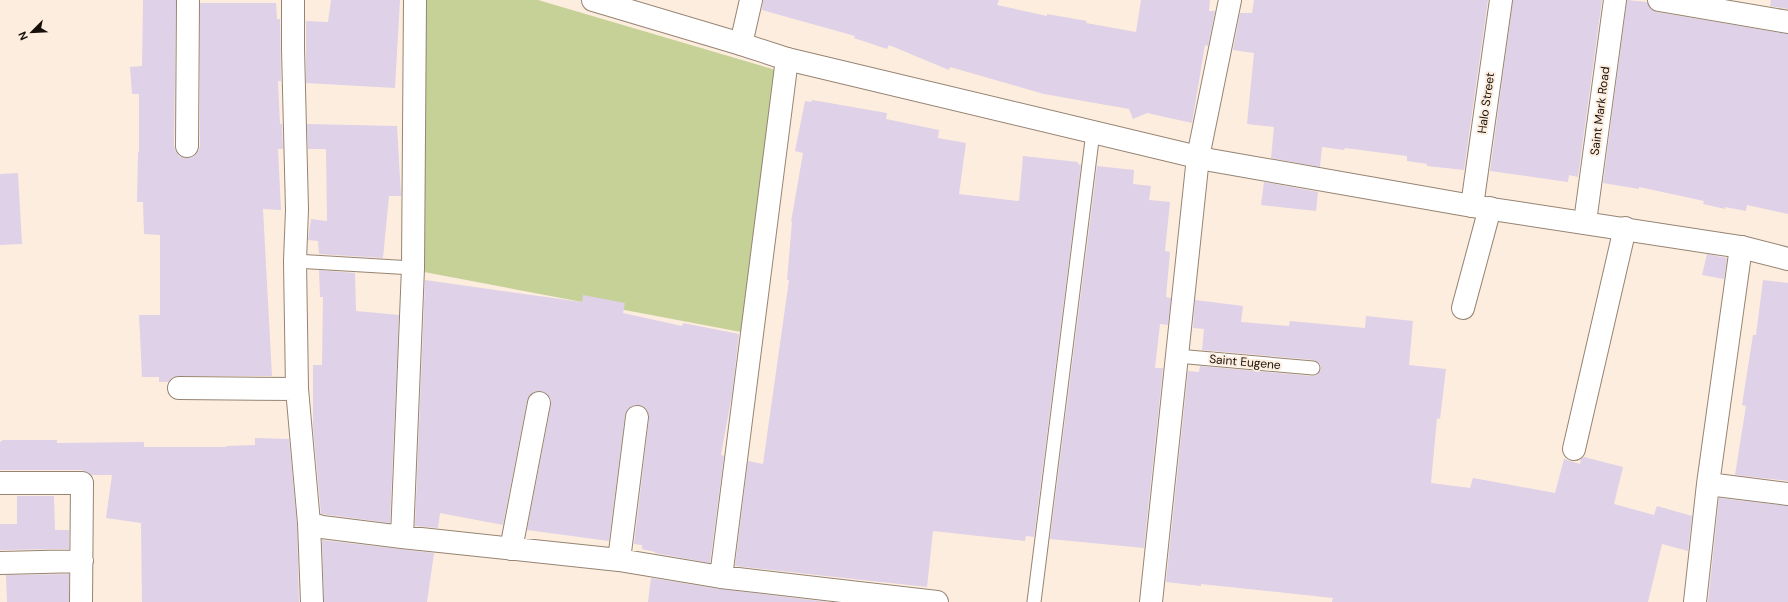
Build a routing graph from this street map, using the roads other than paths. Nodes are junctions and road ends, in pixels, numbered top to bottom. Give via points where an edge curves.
1 (188, 0) edge
2 (293, 0) edge
3 (415, 0) edge
4 (593, 0) edge
5 (751, 0) edge
6 (1230, 0) edge
7 (1501, 0) edge
8 (1614, 0) edge
9 (1659, 0) edge
10 (627, 5) edge
11 (1788, 22) edge
12 (741, 44) junction
13 (787, 59) junction
14 (1093, 132) junction
15 (187, 146) dead end
16 (1198, 157) junction
17 (1481, 207) junction
18 (1585, 222) junction
19 (1624, 228) junction
20 (1741, 247) junction
21 (1788, 259) edge
22 (295, 262) junction
23 (413, 268) junction
24 (1463, 308) dead end
25 (1177, 356) junction
26 (1313, 368) dead end
27 (179, 388) dead end
28 (297, 389) junction
29 (539, 403) dead end
30 (636, 417) dead end
31 (1574, 449) dead end
32 (0, 483) edge
33 (1708, 484) junction
34 (1788, 494) edge
35 (309, 523) junction
36 (402, 537) junction
37 (511, 549) junction
38 (619, 560) junction
39 (82, 562) junction
40 (0, 563) edge
41 (721, 577) junction
42 (81, 602) edge
43 (312, 602) edge
44 (937, 602) edge
45 (1034, 602) edge
46 (1151, 602) edge
47 (1695, 602) edge

1 - 15 street
2 - 22 street via 297,210
3 - 23 street
4 - 10 street
5 - 12 street
6 - 16 street
7 - 17 street, Halo Street
8 - 18 street, Saint Mark Road
9 - 11 street
10 - 12 street
12 - 13 street
13 - 14 street
13 - 41 street
14 - 16 street
14 - 45 lane
16 - 17 street
16 - 25 street
17 - 18 street
17 - 24 street, Halo Street
18 - 19 street
19 - 20 street
19 - 31 street
20 - 21 street
20 - 33 street
22 - 23 lane
22 - 28 street
23 - 36 street
25 - 26 lane, Saint Eugene
25 - 46 street
27 - 28 street
28 - 35 street
29 - 37 street
30 - 38 street
32 - 39 street via 82,483
33 - 34 street
33 - 47 street
35 - 36 street via 322,527
35 - 43 street
36 - 37 street
37 - 38 street
38 - 41 street
39 - 40 street
39 - 42 street
41 - 44 street

